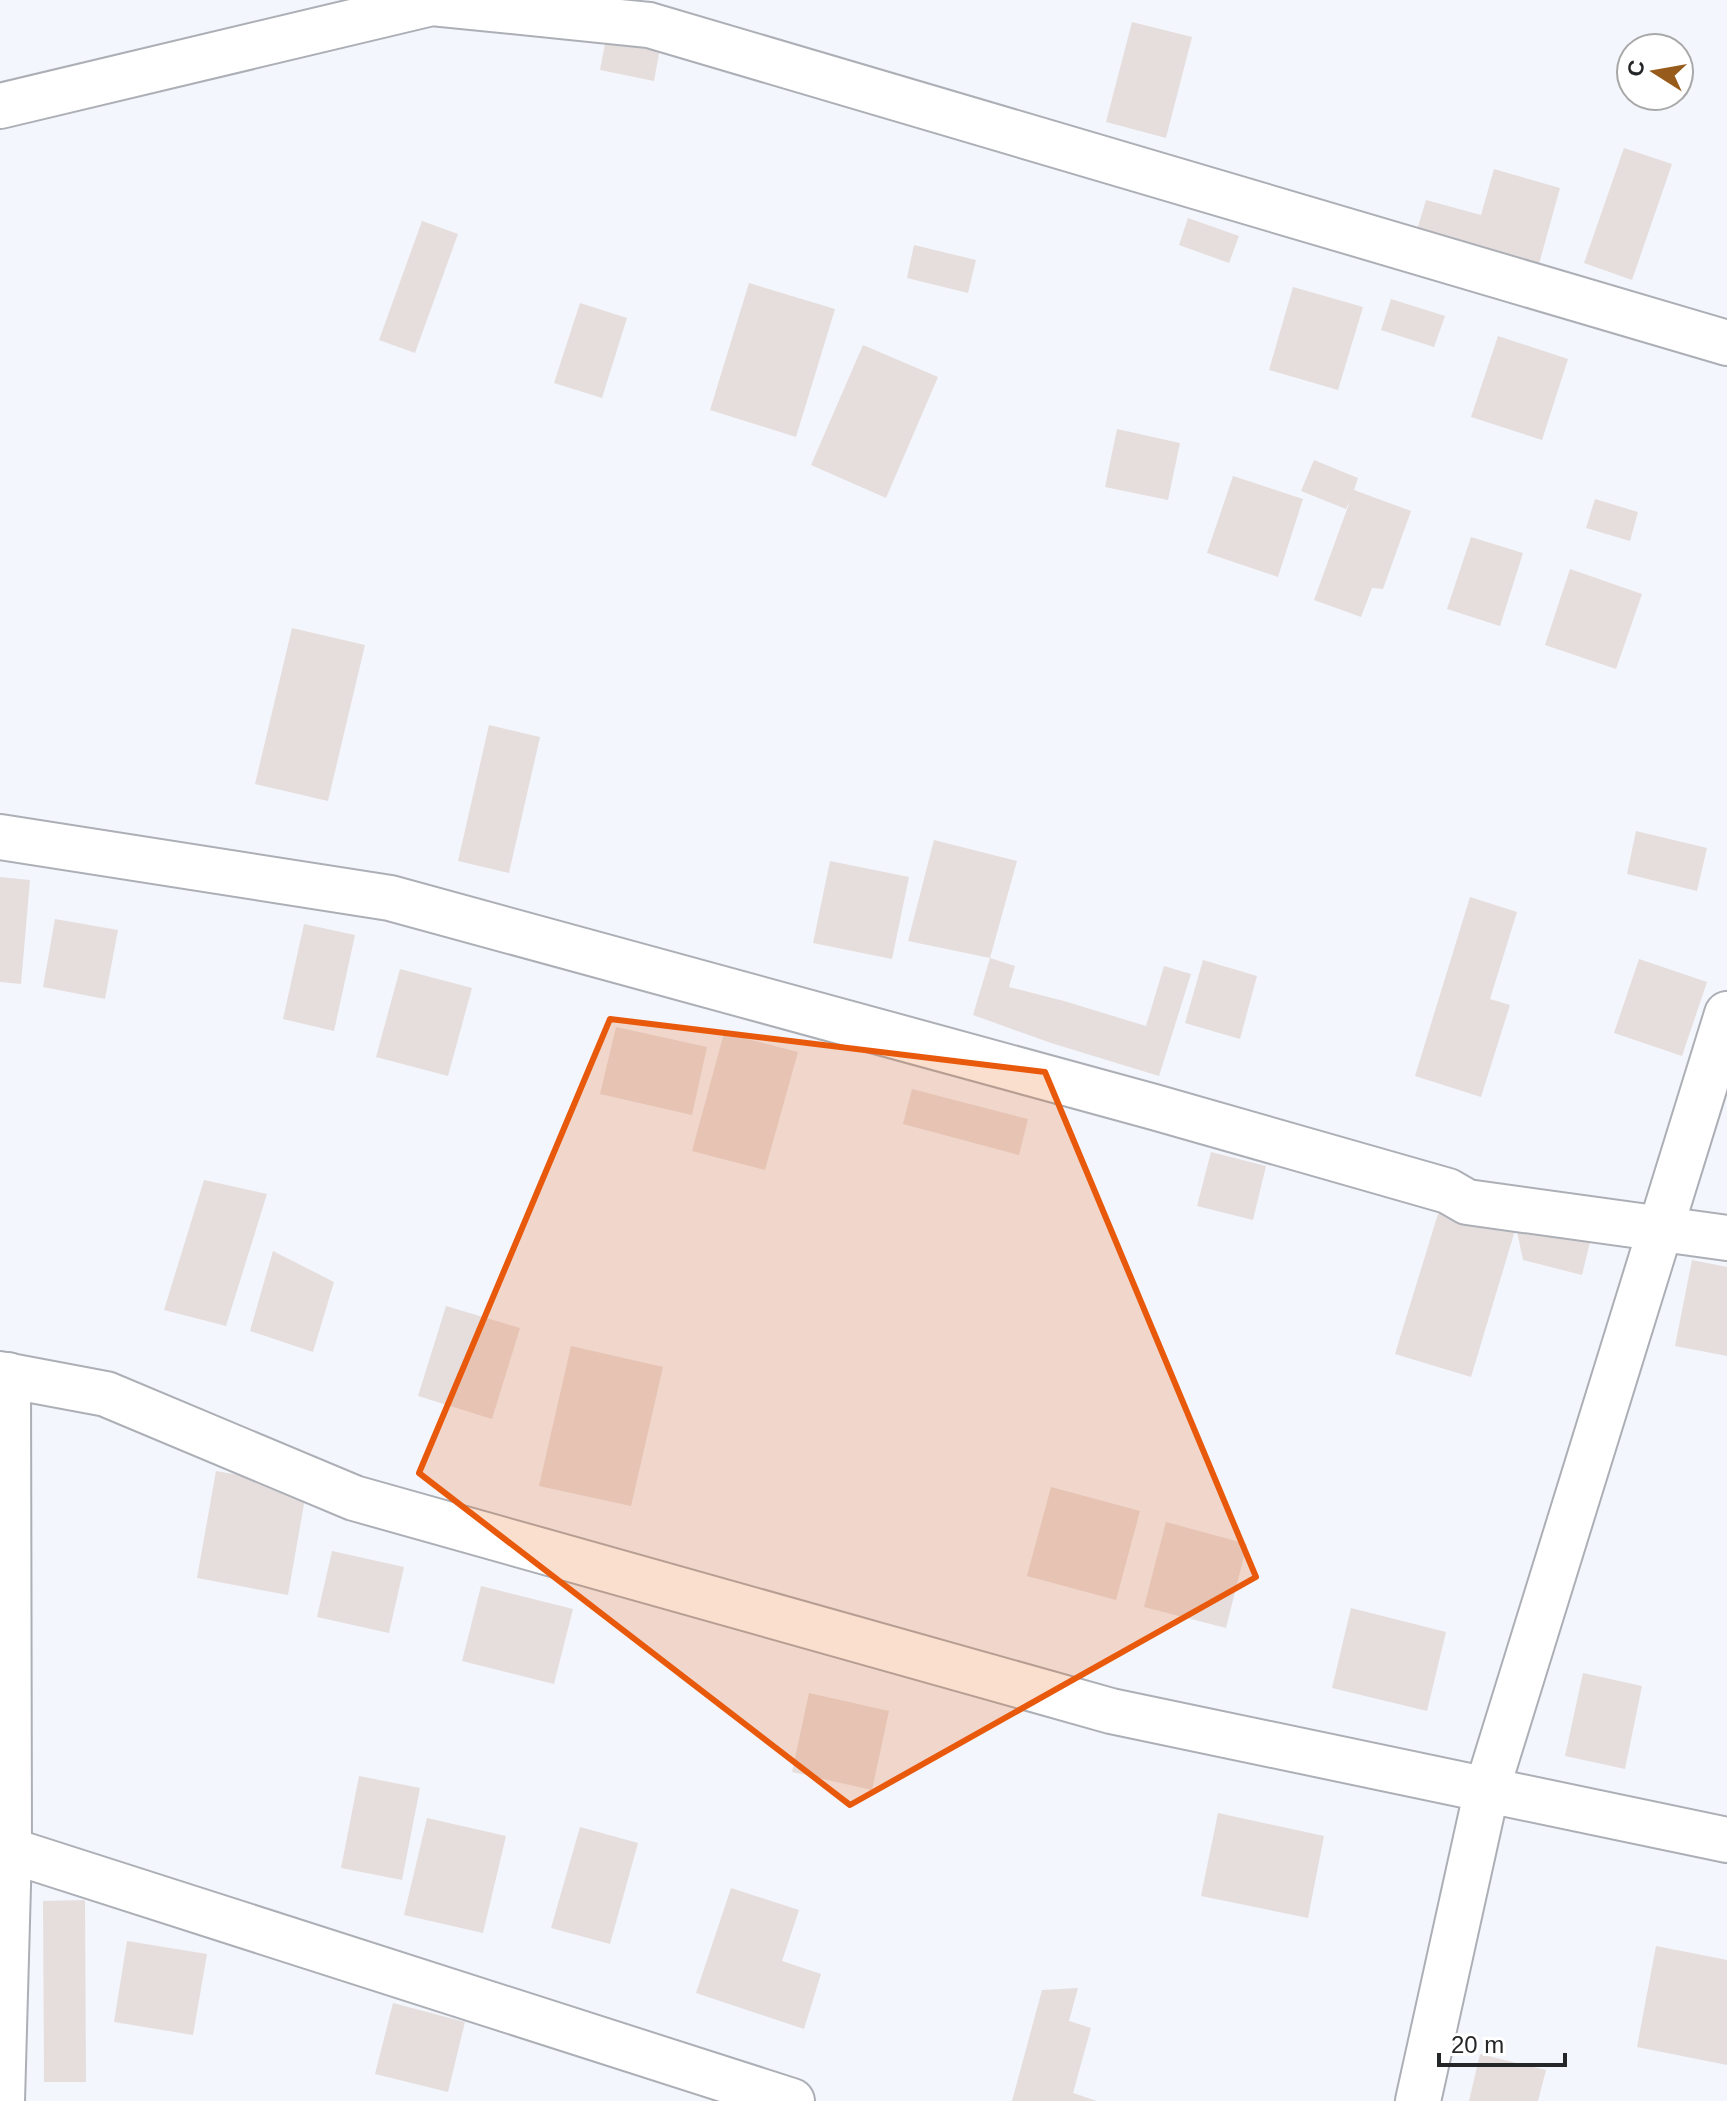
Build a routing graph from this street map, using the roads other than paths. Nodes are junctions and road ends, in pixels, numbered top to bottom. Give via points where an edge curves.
1 (0, 106) edge
2 (1727, 343) edge
3 (0, 837) edge
4 (1727, 1014) edge
5 (1661, 1228) junction
6 (1727, 1238) edge
7 (4, 1374) edge
8 (1487, 1789) junction
9 (1727, 1840) edge
10 (9, 1850) junction
11 (1, 2100) edge
12 (792, 2101) edge
13 (1418, 2101) edge

1 - 2 street via 432,3 649,25
3 - 5 street via 390,898 1154,1107 1448,1191 1467,1202
4 - 5 street
5 - 6 street
5 - 8 street
7 - 8 street via 106,1394 354,1498 1111,1711
7 - 10 street
8 - 9 street
8 - 13 street
10 - 11 street
10 - 12 street

